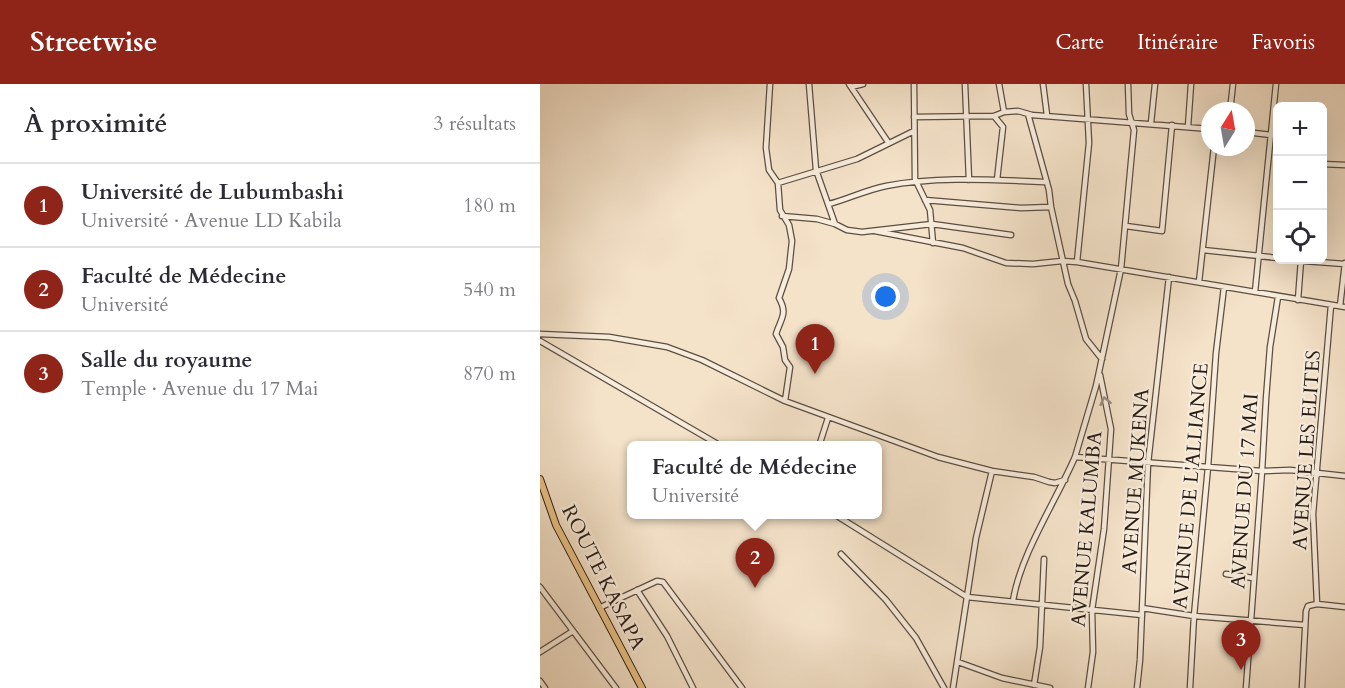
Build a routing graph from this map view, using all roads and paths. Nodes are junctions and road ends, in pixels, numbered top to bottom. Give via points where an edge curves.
1 (771, 84) edge
2 (809, 84) edge
3 (862, 84) edge
4 (914, 84) edge
5 (965, 84) edge
6 (999, 84) edge
7 (1043, 84) edge
8 (1086, 84) edge
9 (1128, 84) edge
10 (1155, 84) edge
11 (1191, 84) edge
12 (1233, 84) edge
13 (1276, 84) edge
14 (850, 86) edge
15 (1231, 102) edge
16 (1004, 112) junction
17 (1028, 114) junction
18 (1047, 115) junction
19 (967, 116) junction
20 (994, 116) junction
21 (914, 117) junction
22 (1087, 118) junction
23 (1132, 121) junction
24 (1152, 123) junction
25 (1172, 125) junction
26 (1188, 127) junction
27 (1201, 128) edge
28 (914, 131) junction
29 (1255, 133) edge
30 (1271, 135) junction
31 (888, 142) junction
32 (1213, 156) edge
33 (1269, 157) junction
34 (1273, 157) edge
35 (1327, 164) edge
36 (1345, 165) edge
37 (816, 170) junction
38 (969, 180) junction
39 (997, 180) junction
40 (916, 182) junction
41 (1047, 182) junction
42 (778, 183) junction
43 (925, 200) junction
44 (829, 204) junction
45 (1051, 207) junction
46 (782, 216) junction
47 (835, 224) junction
48 (932, 224) junction
49 (1126, 226) junction
50 (875, 231) junction
51 (1011, 236) dead end
52 (933, 243) junction
53 (1203, 250) junction
54 (1259, 255) junction
55 (1273, 257) edge
56 (1062, 261) junction
57 (1077, 262) junction
58 (1327, 262) edge
59 (1301, 264) edge
60 (1345, 264) edge
61 (1121, 269) junction
62 (1169, 277) junction
63 (1199, 282) junction
64 (1224, 287) junction
65 (1255, 292) junction
66 (1278, 297) junction
67 (1298, 300) junction
68 (1331, 305) junction
69 (1342, 307) edge
70 (540, 334) edge
71 (540, 341) edge
72 (1102, 359) junction
73 (1099, 372) junction
74 (785, 401) junction
75 (828, 418) junction
76 (712, 441) edge
77 (821, 441) edge
78 (1075, 458) junction
79 (1108, 459) junction
80 (1148, 463) junction
81 (1208, 467) junction
82 (992, 471) junction
83 (1262, 471) junction
84 (1317, 472) junction
85 (1345, 476) edge
86 (540, 479) edge
87 (1065, 480) junction
88 (842, 519) edge
89 (841, 554) dead end
90 (1044, 559) dead end
91 (1226, 574) dead end
92 (1253, 578) junction
93 (540, 587) edge
94 (637, 590) junction
95 (967, 597) junction
96 (1013, 601) junction
97 (1317, 604) junction
98 (1041, 606) junction
99 (1345, 607) edge
100 (599, 608) junction
101 (1142, 608) junction
102 (1092, 610) junction
103 (1142, 615) junction
104 (1194, 616) junction
105 (1250, 620) junction
106 (1305, 625) junction
107 (573, 631) junction
108 (540, 652) edge
109 (958, 662) junction
110 (540, 681) edge
111 (1034, 685) junction
112 (545, 688) edge
113 (616, 688) edge
114 (642, 688) edge
115 (693, 688) edge
116 (742, 688) edge
117 (944, 688) edge
118 (953, 688) edge
119 (1050, 688) edge
120 (1089, 688) edge
121 (1137, 688) edge
122 (1190, 688) edge
123 (1246, 688) edge
124 (1302, 688) edge

1 - 42 street via 766,148 771,174
2 - 37 street
3 - 14 street
4 - 21 street
5 - 19 street
6 - 16 street
7 - 18 street
8 - 22 street
9 - 23 street
10 - 24 street
11 - 26 street
12 - 15 street
13 - 30 street
14 - 31 street
16 - 17 street
16 - 20 street
17 - 18 street
17 - 41 street
18 - 22 street
19 - 20 street
19 - 21 street
19 - 38 street
20 - 39 street via 1003,127
21 - 28 street
22 - 23 street
22 - 57 street via 1090,128
23 - 24 street
23 - 49 street
24 - 25 street
25 - 26 street
25 - 49 street via 1162,231
26 - 27 street
28 - 31 street
28 - 40 street
29 - 30 street
30 - 33 street
31 - 37 street via 857,159
32 - 53 street
33 - 34 street
33 - 54 street
35 - 36 street
37 - 42 street
37 - 44 street
38 - 39 street
38 - 40 street
39 - 41 street
40 - 43 street
40 - 44 street via 886,186
41 - 45 street
42 - 46 street
43 - 45 street
43 - 48 street
44 - 47 street
45 - 56 street
46 - 47 street
46 - 74 street via 789,225 792,241 789,269 779,294 784,313 776,334 790,367
47 - 50 street via 847,230
48 - 50 street
48 - 51 street
48 - 52 street
49 - 61 street
50 - 52 street
52 - 56 street via 963,248 1010,264
53 - 54 street
53 - 63 street
54 - 55 street
54 - 65 street
56 - 57 street
56 - 72 street via 1085,337
57 - 61 street
58 - 60 street
59 - 67 street
60 - 69 street
61 - 62 street
61 - 72 street
62 - 63 street
62 - 80 street, AVENUE MUKENA
63 - 64 street
64 - 65 street
64 - 81 street, AVENUE DE L'ALLIANCE
65 - 66 street
66 - 67 street
66 - 83 street, AVENUE DU 17 MAI
67 - 68 street
68 - 69 street
68 - 84 street, AVENUE LES ELITES
70 - 74 street via 609,337 666,347 702,360
71 - 76 street
72 - 73 street
73 - 78 street
79 -> 73 street, AVENUE KALUMBA via 1111,429
74 - 75 street
75 - 77 street
75 - 82 street via 938,457
78 - 79 street
78 - 87 street
79 - 80 street
79 - 102 street, AVENUE KALUMBA via 1105,518
80 - 81 street
80 - 101 street, AVENUE MUKENA
81 - 83 street
81 - 104 street, AVENUE DE L'ALLIANCE
82 - 87 street via 1055,483
82 - 95 street
83 - 84 street
83 - 92 street, AVENUE DU 17 MAI
84 - 85 street
84 - 97 street, AVENUE LES ELITES via 1313,525
86 - 100 main road, ROUTE KASAPA via 556,525
87 - 96 street via 1017,582
88 - 95 street
89 - 117 street via 916,638
90 - 98 street
91 - 92 street
92 - 105 street, AVENUE DU 17 MAI
93 - 107 street
94 - 100 street
94 - 115 street via 667,636
94 - 116 street via 663,582
95 - 96 street
95 - 109 street
96 - 98 street
97 - 99 street
97 - 106 street via 1306,608
98 - 102 street
98 - 111 street via 1040,657
100 - 114 main road, ROUTE KASAPA
101 - 103 street, AVENUE MUKENA
101 - 104 street
102 - 103 street
102 - 120 street, AVENUE KALUMBA
103 - 121 street, AVENUE MUKENA
104 - 105 street
104 - 122 street, AVENUE DE L'ALLIANCE
105 - 106 street
105 - 123 street, AVENUE DU 17 MAI
106 - 124 street
107 - 108 street
107 - 113 street
109 - 111 street
109 - 118 street
110 - 112 street
111 - 119 street

